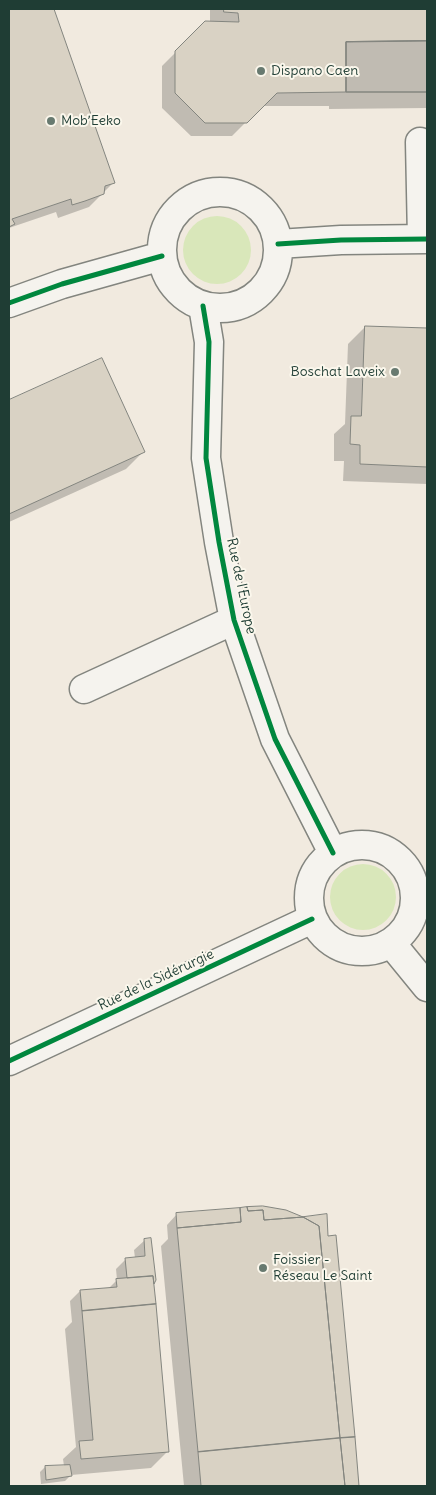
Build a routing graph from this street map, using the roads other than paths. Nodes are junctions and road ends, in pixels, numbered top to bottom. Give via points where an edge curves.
1 (420, 142) dead end
2 (424, 239) edge
3 (278, 244) junction
4 (162, 256) junction
5 (9, 303) edge
6 (203, 306) junction
7 (234, 620) junction
8 (84, 689) dead end
9 (333, 853) junction
10 (420, 880) edge
11 (312, 920) junction
12 (391, 943) junction
13 (427, 987) edge
14 (9, 1061) edge

1 - 2 street
2 - 3 street
3 - 4 street via 271,222 257,205 237,194 214,192 192,198 175,213 164,233
3 - 6 street via 276,267 265,287 248,302 226,308
4 - 5 street via 62,284
4 - 6 street via 168,278 183,295
6 - 7 street, Rue de l'Europe via 209,342 206,458
7 - 8 street
7 - 9 street, Rue de l'Europe via 275,739
9 - 10 street via 347,846 364,844 380,848 394,855
9 - 11 street via 321,863 308,890
10 - 12 street via 412,917 404,932
11 - 12 street via 322,935 337,946 355,952 374,951
11 - 14 street, Rue de la Sidérurgie
12 - 13 street

